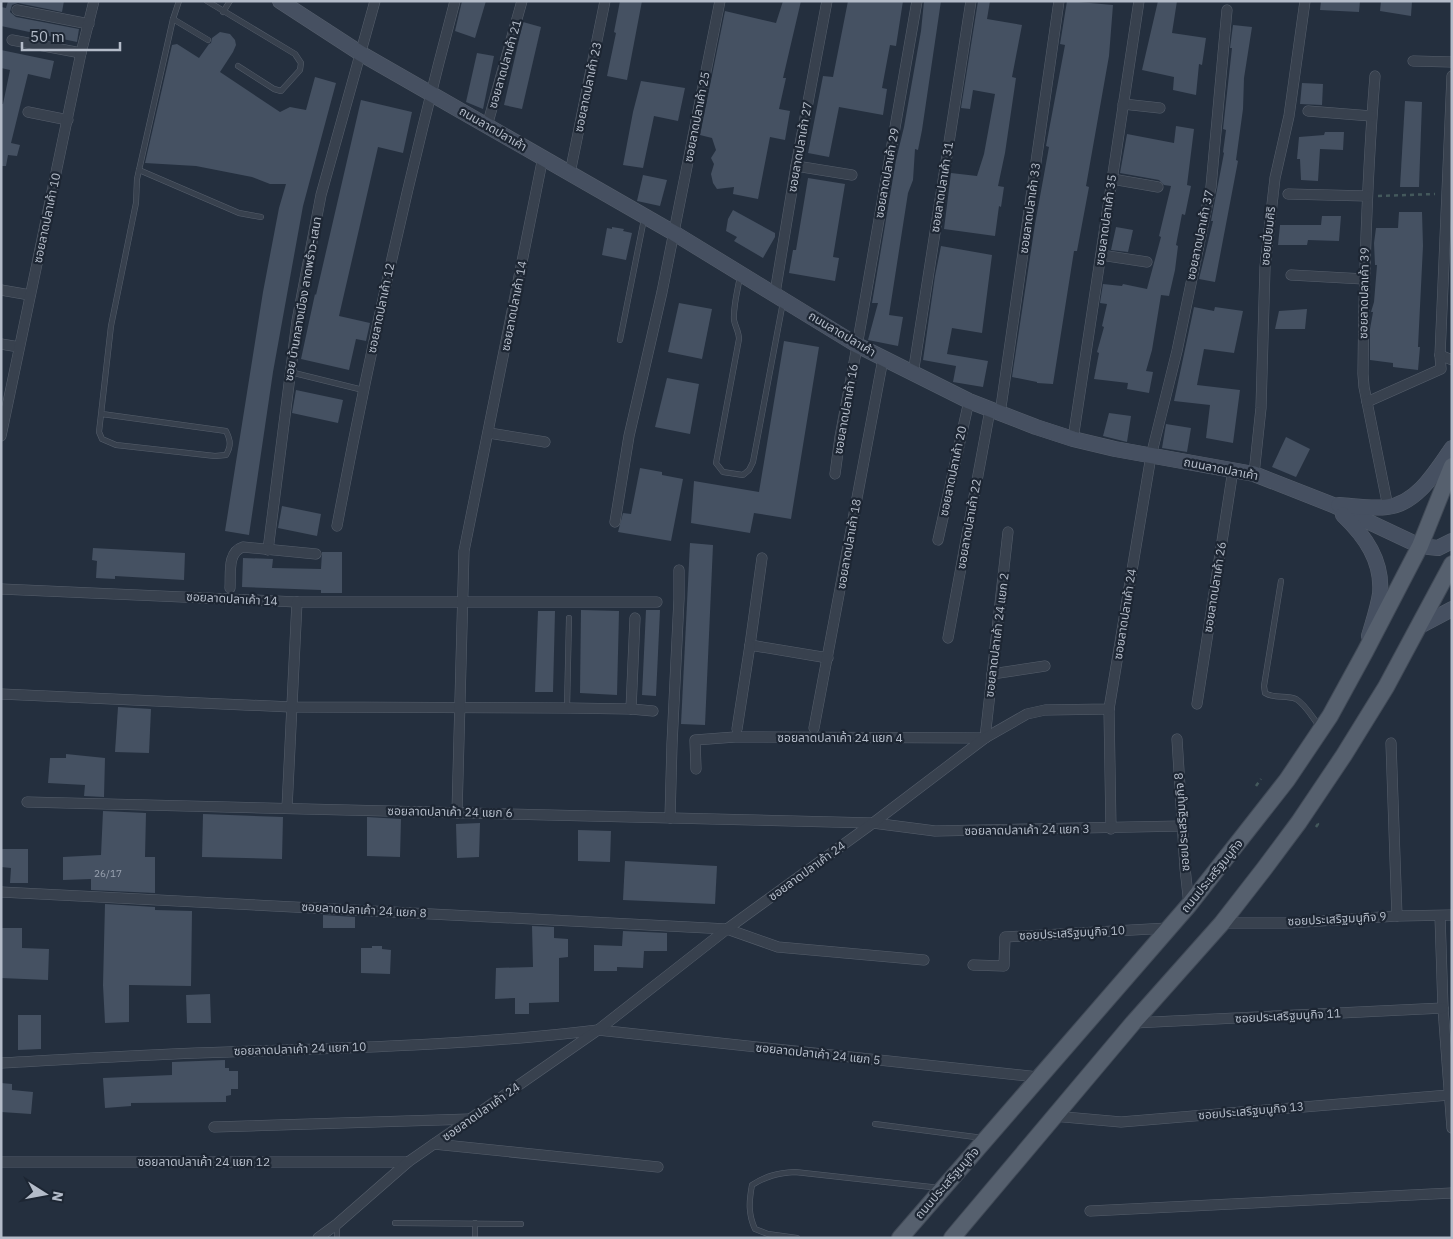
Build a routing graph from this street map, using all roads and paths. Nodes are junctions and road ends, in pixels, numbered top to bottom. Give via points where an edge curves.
1 (94, 1) edge
2 (179, 1) edge
3 (208, 1) edge
4 (230, 1) edge
5 (280, 1) edge
6 (375, 1) edge
7 (455, 1) edge
8 (522, 1) edge
9 (605, 1) edge
10 (720, 1) edge
11 (828, 1) edge
12 (916, 1) edge
13 (971, 1) edge
14 (1059, 1) edge
15 (1138, 1) edge
16 (1305, 1) edge
17 (17, 10) dead end
18 (1227, 10) dead end
19 (223, 12) junction
20 (173, 19) junction
21 (89, 24) junction
22 (12, 40) dead end
23 (208, 40) dead end
24 (81, 53) junction
25 (360, 53) junction
26 (1413, 62) dead end
27 (1452, 62) edge
28 (238, 66) dead end
29 (1375, 76) dead end
30 (1452, 76) edge
31 (430, 92) junction
32 (1124, 104) junction
33 (1160, 108) dead end
34 (1308, 110) dead end
35 (28, 112) dead end
36 (1372, 116) junction
37 (68, 120) junction
38 (487, 126) junction
39 (543, 157) junction
40 (796, 166) junction
41 (138, 170) junction
42 (570, 173) junction
43 (852, 175) dead end
44 (1112, 179) junction
45 (1158, 187) dead end
46 (1288, 194) dead end
47 (1447, 194) junction
48 (1367, 196) junction
49 (645, 216) junction
50 (261, 217) dead end
51 (674, 232) junction
52 (1101, 255) junction
53 (1147, 262) dead end
54 (741, 273) junction
55 (1291, 275) dead end
56 (1364, 279) junction
57 (1, 290) edge
58 (30, 296) junction
59 (779, 296) junction
60 (620, 340) dead end
61 (1, 344) edge
62 (857, 345) junction
63 (19, 348) junction
64 (1440, 355) junction
65 (883, 359) junction
66 (1452, 360) edge
67 (290, 372) junction
68 (913, 374) junction
69 (364, 390) junction
70 (968, 401) junction
71 (1367, 402) junction
72 (995, 412) junction
73 (102, 414) junction
74 (489, 433) junction
75 (1, 436) edge
76 (1073, 439) junction
77 (545, 442) dead end
78 (1452, 448) edge
79 (1151, 456) junction
80 (1452, 466) edge
81 (1233, 470) junction
82 (835, 474) dead end
83 (1254, 474) junction
84 (1333, 505) junction
85 (1388, 507) junction
86 (615, 522) dead end
87 (337, 526) dead end
88 (1008, 532) dead end
89 (938, 540) dead end
90 (1452, 540) edge
91 (1420, 546) junction
92 (268, 550) junction
93 (316, 554) dead end
94 (762, 558) dead end
95 (1452, 564) edge
96 (679, 570) dead end
97 (1281, 581) dead end
98 (230, 588) dead end
99 (1, 589) edge
100 (297, 602) junction
101 (657, 602) dead end
102 (463, 603) junction
103 (1452, 609) edge
104 (569, 618) dead end
105 (635, 618) dead end
106 (1420, 626) junction
107 (948, 638) dead end
108 (750, 645) junction
109 (1365, 652) junction
110 (828, 658) junction
111 (1045, 666) dead end
112 (992, 674) junction
113 (1, 694) edge
114 (1198, 704) dead end
115 (291, 707) junction
116 (459, 707) junction
117 (567, 708) junction
118 (631, 709) junction
119 (1109, 709) junction
120 (653, 711) dead end
121 (814, 728) dead end
122 (737, 729) dead end
123 (1321, 729) junction
124 (985, 738) junction
125 (1177, 739) dead end
126 (1391, 743) dead end
127 (696, 769) dead end
128 (1261, 779) dead end
129 (1257, 782) dead end
130 (27, 802) dead end
131 (287, 808) junction
132 (457, 813) junction
133 (670, 818) junction
134 (873, 823) junction
135 (1182, 826) junction
136 (1110, 828) junction
137 (1, 892) edge
138 (1189, 905) junction
139 (1452, 915) edge
140 (1397, 916) junction
141 (1440, 916) junction
142 (1222, 923) junction
143 (1168, 928) junction
144 (727, 929) junction
145 (924, 960) dead end
146 (973, 965) dead end
147 (1443, 1008) junction
148 (1133, 1023) junction
149 (598, 1030) junction
150 (1, 1062) edge
151 (1038, 1077) junction
152 (1449, 1095) junction
153 (1053, 1116) junction
154 (470, 1119) junction
155 (875, 1124) dead end
156 (214, 1127) dead end
157 (1452, 1128) edge
158 (986, 1139) junction
159 (434, 1144) junction
160 (1, 1162) edge
161 (408, 1162) junction
162 (658, 1167) dead end
163 (943, 1188) junction
164 (1452, 1193) edge
165 (1090, 1211) dead end
166 (395, 1223) dead end
167 (475, 1223) junction
168 (337, 1224) junction
169 (521, 1224) dead end
170 (318, 1238) edge
171 (336, 1238) edge
172 (475, 1238) edge
173 (797, 1238) edge
174 (900, 1238) edge
175 (952, 1238) edge

1 - 21 street, ซอยลาดปลาเค้า 10
2 - 20 lane
3 - 19 lane
4 - 19 lane
5 - 25 main road, ถนนลาดปลาเค้า
6 - 25 street, ซอย บ้านกลางเมือง ลาดพร้าว-เสนา
7 - 31 street, ซอยลาดปลาเค้า 12
8 - 38 street, ซอยลาดปลาเค้า 21
9 - 42 street, ซอยลาดปลาเค้า 23
10 - 51 street, ซอยลาดปลาเค้า 25
11 - 40 street, ซอยลาดปลาเค้า 27
12 - 62 street, ซอยลาดปลาเค้า 29
13 - 68 street, ซอยลาดปลาเค้า 31
14 - 72 street, ซอยลาดปลาเค้า 33
15 - 32 street, ซอยลาดปลาเค้า 35
16 - 83 street, ซอยเปี่ยมศิริ via 1289,116 1275,178 1265,266 1261,408
17 - 21 street
18 - 79 street, ซอยลาดปลาเค้า 37 via 1210,187 1177,350
19 - 28 lane via 278,43 301,62 300,70 281,91
20 - 23 lane
20 - 41 lane
21 - 24 street, ซอยลาดปลาเค้า 10
22 - 24 street
24 - 37 street, ซอยลาดปลาเค้า 10
25 - 31 main road, ถนนลาดปลาเค้า
25 - 67 street, ซอย บ้านกลางเมือง ลาดพร้าว-เสนา via 321,195
26 - 27 street
29 - 36 street, ซอยลาดปลาเค้า 39
30 - 47 street
31 - 38 main road, ถนนลาดปลาเค้า
31 - 69 street, ซอยลาดปลาเค้า 12
32 - 33 street
32 - 44 street, ซอยลาดปลาเค้า 35
34 - 36 street
35 - 37 street
36 - 48 street, ซอยลาดปลาเค้า 39
37 - 58 street, ซอยลาดปลาเค้า 10
38 - 39 main road, ถนนลาดปลาเค้า
39 - 42 main road, ถนนลาดปลาเค้า
39 - 74 street, ซอยลาดปลาเค้า 14
40 - 43 street
40 - 59 street, ซอยลาดปลาเค้า 27
41 - 50 lane via 239,213
41 - 73 lane via 136,203 111,326
42 - 49 main road, ถนนลาดปลาเค้า
44 - 45 street
44 - 52 street, ซอยลาดปลาเค้า 35
46 - 48 street
47 - 48 path
47 - 64 street
48 - 56 street, ซอยลาดปลาเค้า 39
49 - 51 main road, ถนนลาดปลาเค้า
49 - 60 lane
51 - 54 main road, ถนนลาดปลาเค้า
51 - 86 street, ซอยลาดปลาเค้า 25
52 - 53 street
52 - 76 street, ซอยลาดปลาเค้า 35
54 - 59 main road, ถนนลาดปลาเค้า
54 - 59 lane via 734,314 739,339 716,463 724,472 743,475 753,462
55 - 56 street
56 - 71 street, ซอยลาดปลาเค้า 39 via 1363,374
57 - 58 street
58 - 63 street, ซอยลาดปลาเค้า 10
59 - 62 main road, ถนนลาดปลาเค้า
61 - 63 street
62 - 65 main road, ถนนลาดปลาเค้า
62 - 82 street, ซอยลาดปลาเค้า 16
63 - 75 street, ซอยลาดปลาเค้า 10
64 - 66 street
64 - 71 street via 1441,369
65 - 68 main road, ถนนลาดปลาเค้า
65 - 110 street, ซอยลาดปลาเค้า 18
67 - 69 lane
67 - 92 street, ซอย บ้านกลางเมือง ลาดพร้าว-เสนา
68 - 70 main road, ถนนลาดปลาเค้า
69 - 87 street, ซอยลาดปลาเค้า 12
70 - 72 main road, ถนนลาดปลาเค้า
70 - 89 street, ซอยลาดปลาเค้า 20
71 - 85 street, ซอยลาดปลาเค้า 39
72 - 76 main road, ถนนลาดปลาเค้า
72 - 107 street, ซอยลาดปลาเค้า 22
73 - 73 lane via 100,432 108,443 215,456 226,455 230,448 226,431
74 - 77 street
74 - 102 street, ซอยลาดปลาเค้า 14 via 464,551
76 - 79 main road, ถนนลาดปลาเค้า
78 - 85 main road via 1438,470 1411,498
79 - 81 main road, ถนนลาดปลาเค้า
79 - 119 street, ซอยลาดปลาเค้า 24
80 - 91 main road, ถนนประเสริฐมนูกิจ
81 - 83 main road, ถนนลาดปลาเค้า
81 - 114 street, ซอยลาดปลาเค้า 26
83 - 84 main road, ถนนลาดปลาเค้า
84 - 85 main road
84 - 91 main road, ถนนลาดปลาเค้า
84 - 109 main road via 1364,538 1376,558 1380,575 1380,594
88 - 112 street, ซอยลาดปลาเค้า 24 แยก 2
90 - 91 main road, ถนนลาดปลาเค้า via 1438,548
91 - 109 main road, ถนนประเสริฐมนูกิจ
92 - 93 street
92 - 98 street via 244,546 235,551
94 - 108 street
95 - 106 main road
96 - 133 street
97 - 123 lane via 1265,693 1296,699
99 - 100 street, ซอยลาดปลาเค้า 14
100 - 102 street, ซอยลาดปลาเค้า 14
100 - 115 street
101 - 102 street, ซอยลาดปลาเค้า 14
102 - 116 street, ซอยลาดปลาเค้า 14
103 - 106 main road
104 - 117 lane
105 - 118 street
106 - 142 main road via 1344,755 1299,822
108 - 110 street
108 - 122 street
109 - 123 main road, ถนนประเสริฐมนูกิจ
110 - 121 street, ซอยลาดปลาเค้า 18
111 - 112 street
112 - 124 street, ซอยลาดปลาเค้า 24 แยก 2
113 - 115 street
115 - 116 street
115 - 131 street
116 - 117 street
116 - 132 street, ซอยลาดปลาเค้า 14
117 - 118 street
118 - 120 street
119 - 124 street, ซอยลาดปลาเค้า 24 via 1045,710 1027,714
119 - 136 street
123 - 138 main road, ถนนประเสริฐมนูกิจ via 1287,780
124 - 127 street, ซอยลาดปลาเค้า 24 แยก 4 via 695,740
124 - 134 street, ซอยลาดปลาเค้า 24
125 - 135 street, ซอยประเสริฐมนูกิจ 8
126 - 140 street
128 - 129 path via 1254,785
130 - 131 street, ซอยลาดปลาเค้า 24 แยก 6
131 - 132 street, ซอยลาดปลาเค้า 24 แยก 6
132 - 133 street, ซอยลาดปลาเค้า 24 แยก 6
133 - 134 street, ซอยลาดปลาเค้า 24 แยก 6
134 - 136 street, ซอยลาดปลาเค้า 24 แยก 3 via 935,831
134 - 144 street, ซอยลาดปลาเค้า 24
135 - 136 street, ซอยลาดปลาเค้า 24 แยก 3
135 - 138 street, ซอยประเสริฐมนูกิจ 8
137 - 144 street, ซอยลาดปลาเค้า 24 แยก 8
138 - 143 main road, ถนนประเสริฐมนูกิจ
139 - 141 street, ซอยประเสริฐมนูกิจ 9
140 - 141 street, ซอยประเสริฐมนูกิจ 9
140 - 142 street, ซอยประเสริฐมนูกิจ 9
141 - 147 street
142 - 148 main road
143 - 146 street, ซอยประเสริฐมนูกิจ 10 via 1005,937 1004,966
143 - 151 main road, ถนนประเสริฐมนูกิจ
144 - 145 street via 778,947
144 - 149 street, ซอยลาดปลาเค้า 24
147 - 148 street, ซอยประเสริฐมนูกิจ 11
147 - 152 street
148 - 153 main road
149 - 150 street, ซอยลาดปลาเค้า 24 แยก 10 via 544,1037 384,1047
149 - 151 street, ซอยลาดปลาเค้า 24 แยก 5
149 - 154 street, ซอยลาดปลาเค้า 24
151 - 158 main road, ถนนประเสริฐมนูกิจ
152 - 153 street, ซอยประเสริฐมนูกิจ 13 via 1121,1122
152 - 157 street
153 - 175 main road
154 - 156 street
154 - 159 street, ซอยลาดปลาเค้า 24
155 - 158 lane
158 - 163 main road, ถนนประเสริฐมนูกิจ
159 - 161 street, ซอยลาดปลาเค้า 24
159 - 162 street
160 - 161 street, ซอยลาดปลาเค้า 24 แยก 12
161 - 168 street, ซอยลาดปลาเค้า 24
163 - 173 lane via 795,1172 776,1173 752,1185 750,1218 755,1228 768,1234
163 - 174 main road, ถนนประเสริฐมนูกิจ
164 - 165 street
166 - 167 lane
167 - 169 lane
167 - 172 lane
168 - 170 street, ซอยลาดปลาเค้า 24
168 - 171 lane

